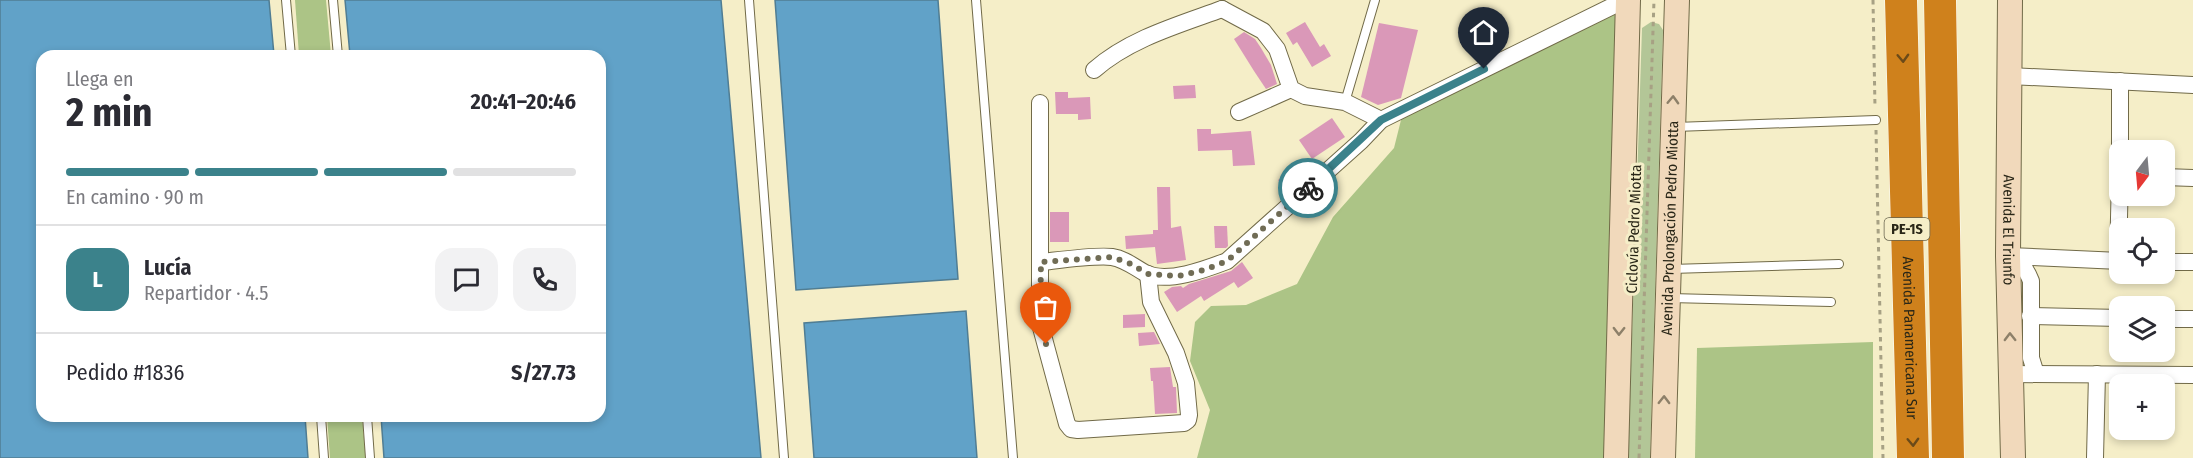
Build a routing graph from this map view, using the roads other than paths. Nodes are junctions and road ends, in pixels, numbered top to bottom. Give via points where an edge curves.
1 (286, 0) edge
2 (333, 0) edge
3 (749, 0) edge
4 (976, 0) edge
5 (1375, 0) edge
6 (1626, 0) edge
7 (1677, 0) edge
8 (1901, 0) edge
9 (1940, 0) edge
10 (2010, 0) edge
11 (1223, 4) edge
12 (290, 50) edge
13 (337, 50) edge
14 (1094, 70) dead end
15 (2010, 76) junction
16 (2120, 81) junction
17 (2193, 85) edge
18 (1291, 89) junction
19 (1345, 102) junction
20 (1040, 104) dead end
21 (1239, 112) dead end
22 (1381, 120) junction
23 (1876, 120) road end
24 (1671, 127) junction
25 (1941, 128) junction
26 (2120, 140) edge
27 (2175, 177) edge
28 (2193, 178) edge
29 (2008, 256) junction
30 (2109, 261) edge
31 (1041, 262) junction
32 (2175, 262) edge
33 (2193, 262) edge
34 (1839, 264) dead end
35 (1667, 269) junction
36 (1148, 274) junction
37 (1666, 298) junction
38 (1831, 302) dead end
39 (2030, 316) junction
40 (2109, 318) edge
41 (2175, 319) edge
42 (2193, 319) edge
43 (2011, 374) junction
44 (2036, 374) junction
45 (2097, 374) junction
46 (2193, 375) edge
47 (321, 422) edge
48 (367, 422) edge
49 (324, 458) edge
50 (370, 458) edge
51 (784, 458) edge
52 (1013, 458) edge
53 (1616, 458) edge
54 (1663, 458) edge
55 (1913, 458) edge
56 (1948, 458) edge
57 (1970, 458) edge
58 (2013, 458) edge
59 (2095, 458) edge

1 - 12 lane
2 - 13 lane
3 - 51 lane
4 - 52 lane
5 - 19 lane
6 - 22 street
6 -> 53 main road
24 -> 7 main road, Avenida Prolongación Pedro Miotta
8 -> 55 highway, Avenida Panamericana Sur / PE-1S
9 - 25 highway, PE-1S
10 - 15 main road, Avenida El Triunfo
11 - 14 street via 1110,56
11 - 18 street via 1263,31 1277,50
15 - 16 street
15 - 29 main road, Avenida El Triunfo
16 - 17 street
16 - 26 street
18 - 19 street via 1305,96
18 - 21 street
19 - 22 street
20 - 31 street
22 - 36 street via 1227,261 1179,276
23 - 24 lane
24 - 35 main road, Avenida Prolongación Pedro Miotta
25 - 56 highway, PE-1S
25 - 57 highway via 1956,187
27 - 28 street
29 - 30 street
29 - 39 street via 2027,270 2031,281
43 -> 29 main road, Avenida El Triunfo
31 - 36 street via 1111,257
31 - 36 street via 1040,324 1067,424 1078,430 1188,420 1186,383 1176,352 1151,302
32 - 33 street
34 - 35 lane
35 - 37 main road, Avenida Prolongación Pedro Miotta
37 - 38 lane
54 -> 37 main road, Avenida Prolongación Pedro Miotta
39 - 40 street
39 - 44 street via 2031,358
41 - 42 street
43 - 44 street
43 - 58 main road, Avenida El Triunfo
44 - 45 street
45 - 46 street
45 - 59 street
47 - 49 lane
48 - 50 lane

